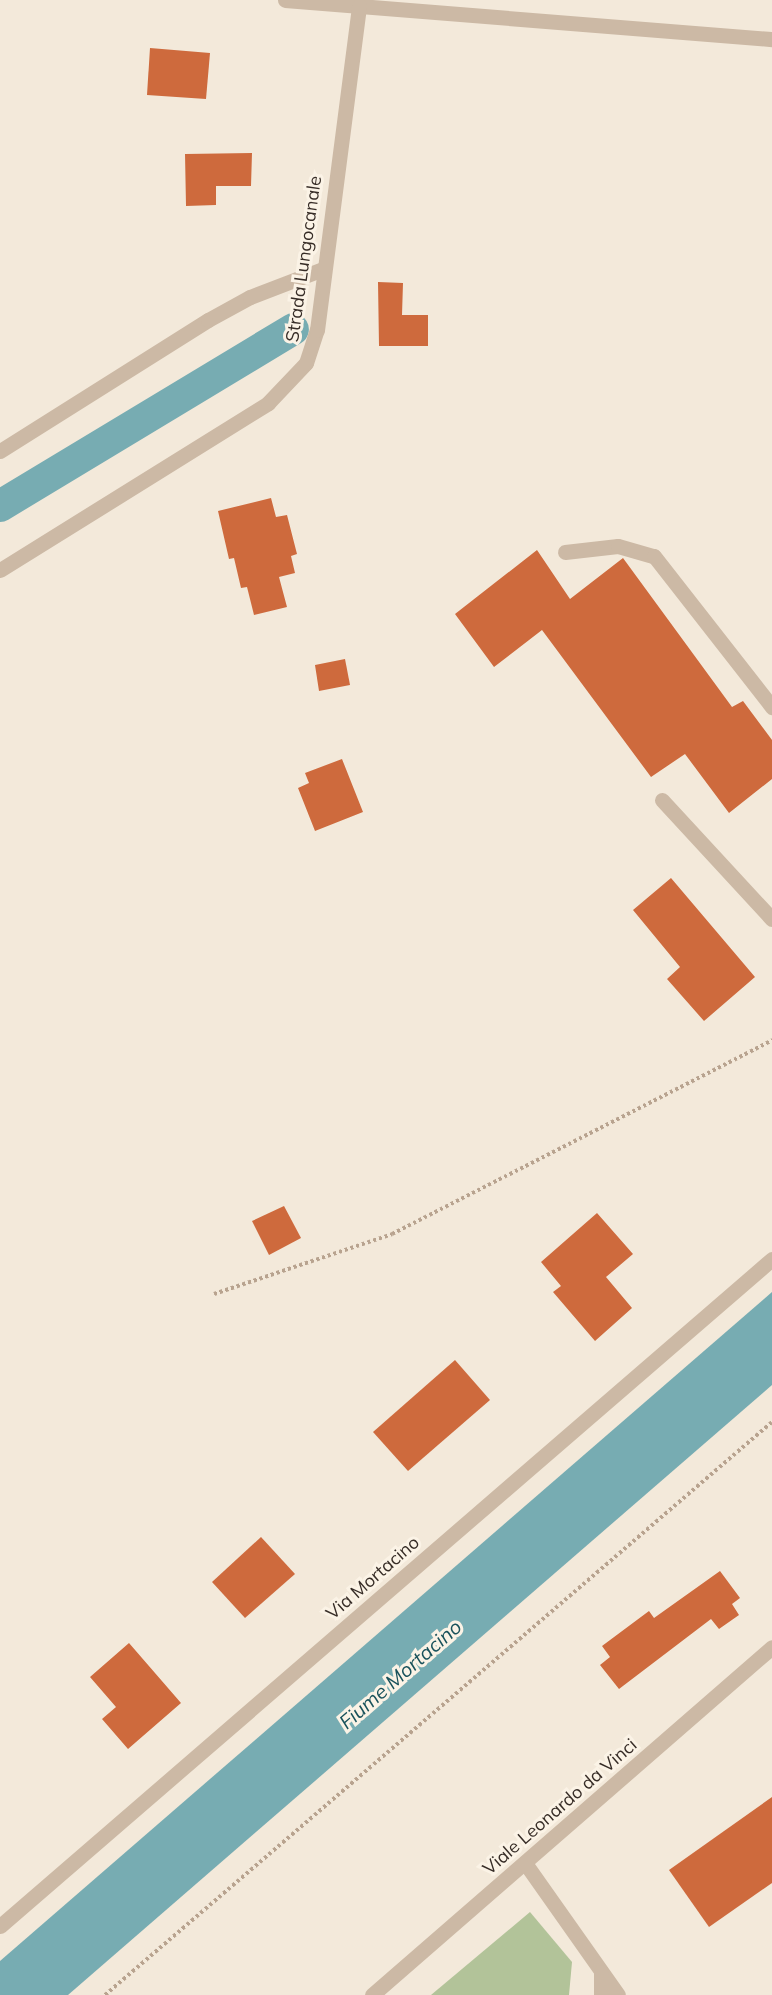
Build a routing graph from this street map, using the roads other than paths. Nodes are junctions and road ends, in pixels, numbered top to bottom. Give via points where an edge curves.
1 (285, 0) edge
2 (359, 6) junction
3 (772, 39) edge
4 (323, 269) junction
5 (0, 451) edge
6 (565, 552) dead end
7 (0, 570) edge
8 (772, 706) edge
9 (662, 800) dead end
10 (772, 919) edge
11 (772, 1259) edge
12 (772, 1647) edge
13 (525, 1863) junction
14 (0, 1926) edge
15 (601, 1972) junction
16 (372, 1995) edge
17 (601, 1995) edge
18 (618, 1995) edge

1 - 2 street
2 - 3 street
2 - 4 street, Strada Lungocanale
4 - 5 street via 208,320
4 - 7 street, Strada Lungocanale via 315,340 306,363 286,388
6 - 8 street via 618,546 654,556
9 - 10 street
11 - 14 street, Via Mortacino
12 - 13 street, Viale Leonardo da Vinci
13 - 15 street
13 - 16 street, Viale Leonardo da Vinci
15 - 17 street
15 - 18 street

